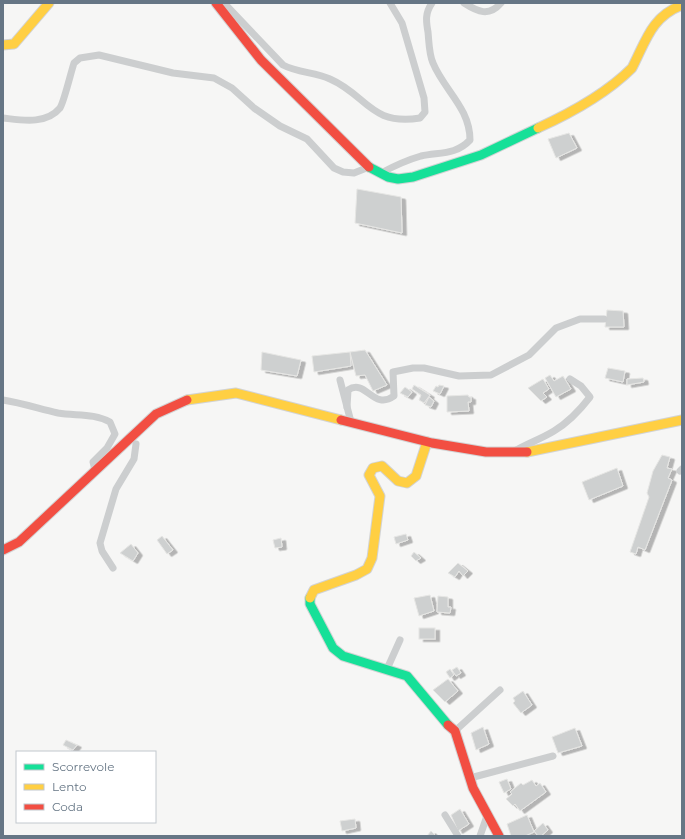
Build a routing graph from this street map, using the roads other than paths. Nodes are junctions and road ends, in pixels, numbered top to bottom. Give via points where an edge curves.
1 (49, 3) edge
2 (216, 3) edge
3 (224, 3) edge
4 (390, 3) edge
5 (432, 3) edge
6 (464, 3) edge
7 (501, 3) edge
8 (682, 5) edge
9 (3, 45) edge
10 (3, 118) edge
11 (369, 167) junction
12 (381, 173) junction
13 (604, 319) dead end
14 (570, 379) dead end
15 (340, 380) dead end
16 (3, 400) edge
17 (347, 407) junction
18 (682, 420) edge
19 (351, 422) junction
20 (427, 442) junction
21 (136, 444) dead end
22 (513, 452) junction
23 (95, 470) junction
24 (3, 550) edge
25 (113, 568) dead end
26 (400, 640) dead end
27 (387, 669) junction
28 (500, 690) dead end
29 (455, 731) junction
30 (553, 756) dead end
31 (470, 778) junction
32 (445, 815) dead end
33 (487, 816) junction
34 (458, 836) edge
35 (480, 836) edge
36 (499, 836) edge

1 - 9 main road via 14,44
2 - 11 main road via 261,60
3 - 4 street via 283,65 293,70 330,78 380,115 420,118 425,112 424,98 402,23
5 - 12 street via 426,18 433,63 463,109 470,128 470,140 464,147 445,154 422,156 397,164
6 - 7 street via 474,10 485,12 495,10
8 - 12 main road via 669,10 656,21 632,68 626,74 606,90 554,121 481,155 413,177 398,179
10 - 11 street via 24,121 44,119 60,108 74,63 80,58 99,55 173,73 214,78 232,88 254,108 280,126 307,139 334,168 354,173
11 - 12 main road
13 - 17 street via 580,319 556,328 529,355 491,375 459,376 424,368 394,372 394,396 388,400 380,400 360,387 353,387 348,390
14 - 22 street via 581,386 590,397 582,408 554,431
15 - 17 street
16 - 23 street via 75,416 82,414 110,422 115,434 107,448 93,462
17 - 19 street
18 - 22 main road via 527,452
19 - 20 main road
19 - 23 main road via 236,393 191,398 156,414
20 - 22 main road via 486,452
20 - 27 main road via 416,476 407,483 398,481 382,466 371,469 369,475 380,496 372,558 367,569 320,587 310,595 310,604 333,648 343,656
21 - 25 street via 134,459 116,489 100,544
23 - 24 main road via 19,542
26 - 27 street
27 - 29 main road via 407,676
28 - 29 street
29 - 31 main road
30 - 31 street
31 - 33 main road
32 - 34 street
33 - 35 street
33 - 36 main road

